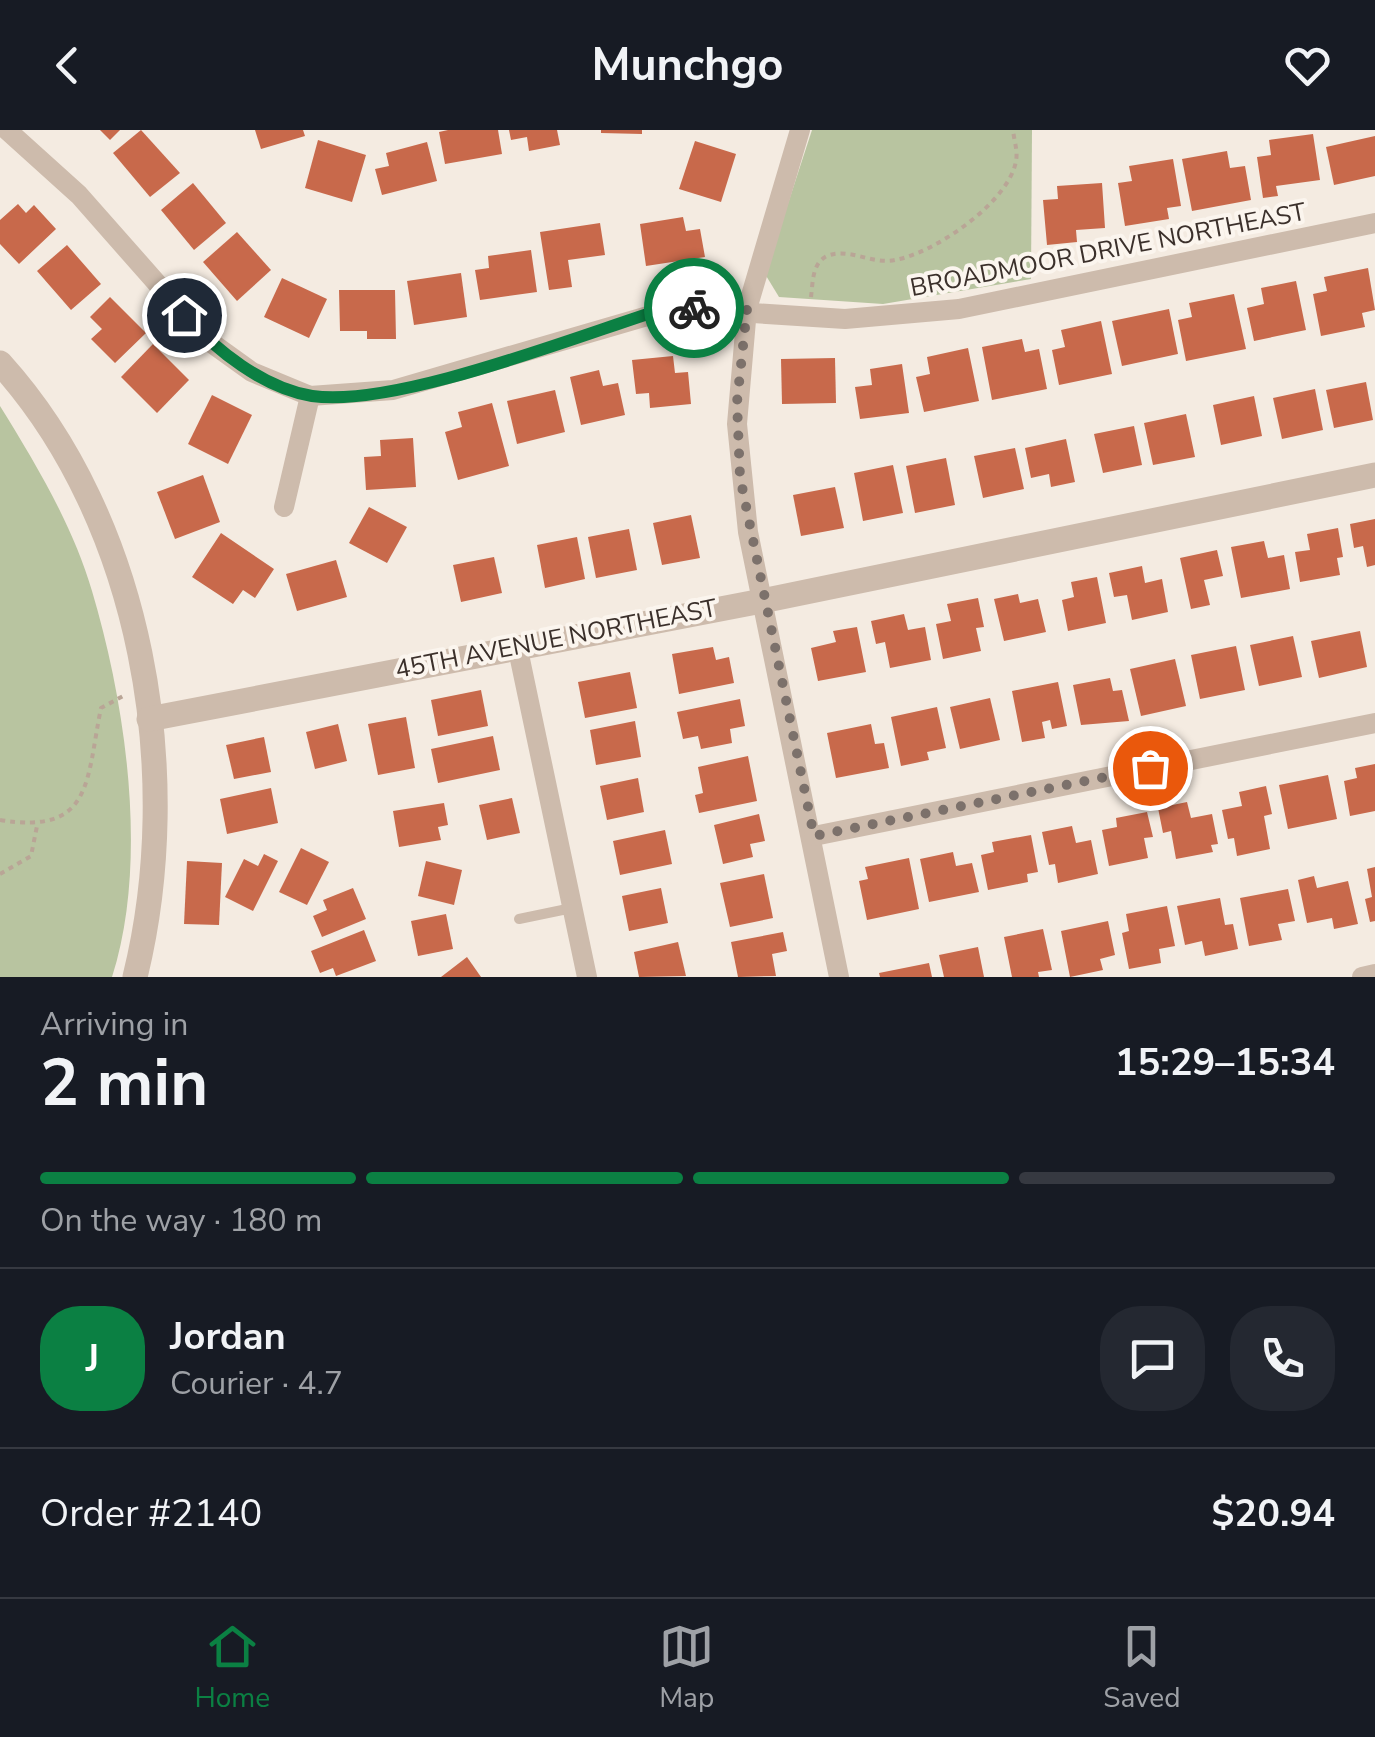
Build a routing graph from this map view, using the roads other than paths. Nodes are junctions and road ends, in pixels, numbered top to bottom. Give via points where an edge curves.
1 (7, 130) edge
2 (800, 130) edge
3 (1375, 223) edge
4 (747, 309) junction
5 (0, 363) edge
6 (310, 396) junction
7 (1375, 475) edge
8 (284, 508) dead end
9 (762, 600) junction
10 (517, 645) junction
11 (149, 719) junction
12 (1375, 723) edge
13 (814, 836) junction
14 (572, 908) junction
15 (519, 919) dead end
16 (1375, 974) edge
17 (135, 977) edge
18 (587, 977) edge
19 (839, 977) edge
20 (1362, 977) edge

1 - 6 street, BROADMOOR DRIVE NORTHEAST via 79,195 206,339 252,372
2 - 4 street
3 - 4 street, BROADMOOR DRIVE NORTHEAST via 959,309 887,317
4 - 6 street, BROADMOOR DRIVE NORTHEAST via 660,310 393,390
4 - 9 street via 737,424
5 - 11 street via 45,422 97,518 124,596
6 - 8 street
7 - 9 street, 45TH AVENUE NORTHEAST
9 - 10 street, 45TH AVENUE NORTHEAST
9 - 13 street
10 - 11 street, 45TH AVENUE NORTHEAST
10 - 14 street
11 - 17 street via 154,850
12 - 13 street
13 - 19 street
14 - 15 lane
14 - 18 street
16 - 20 street

